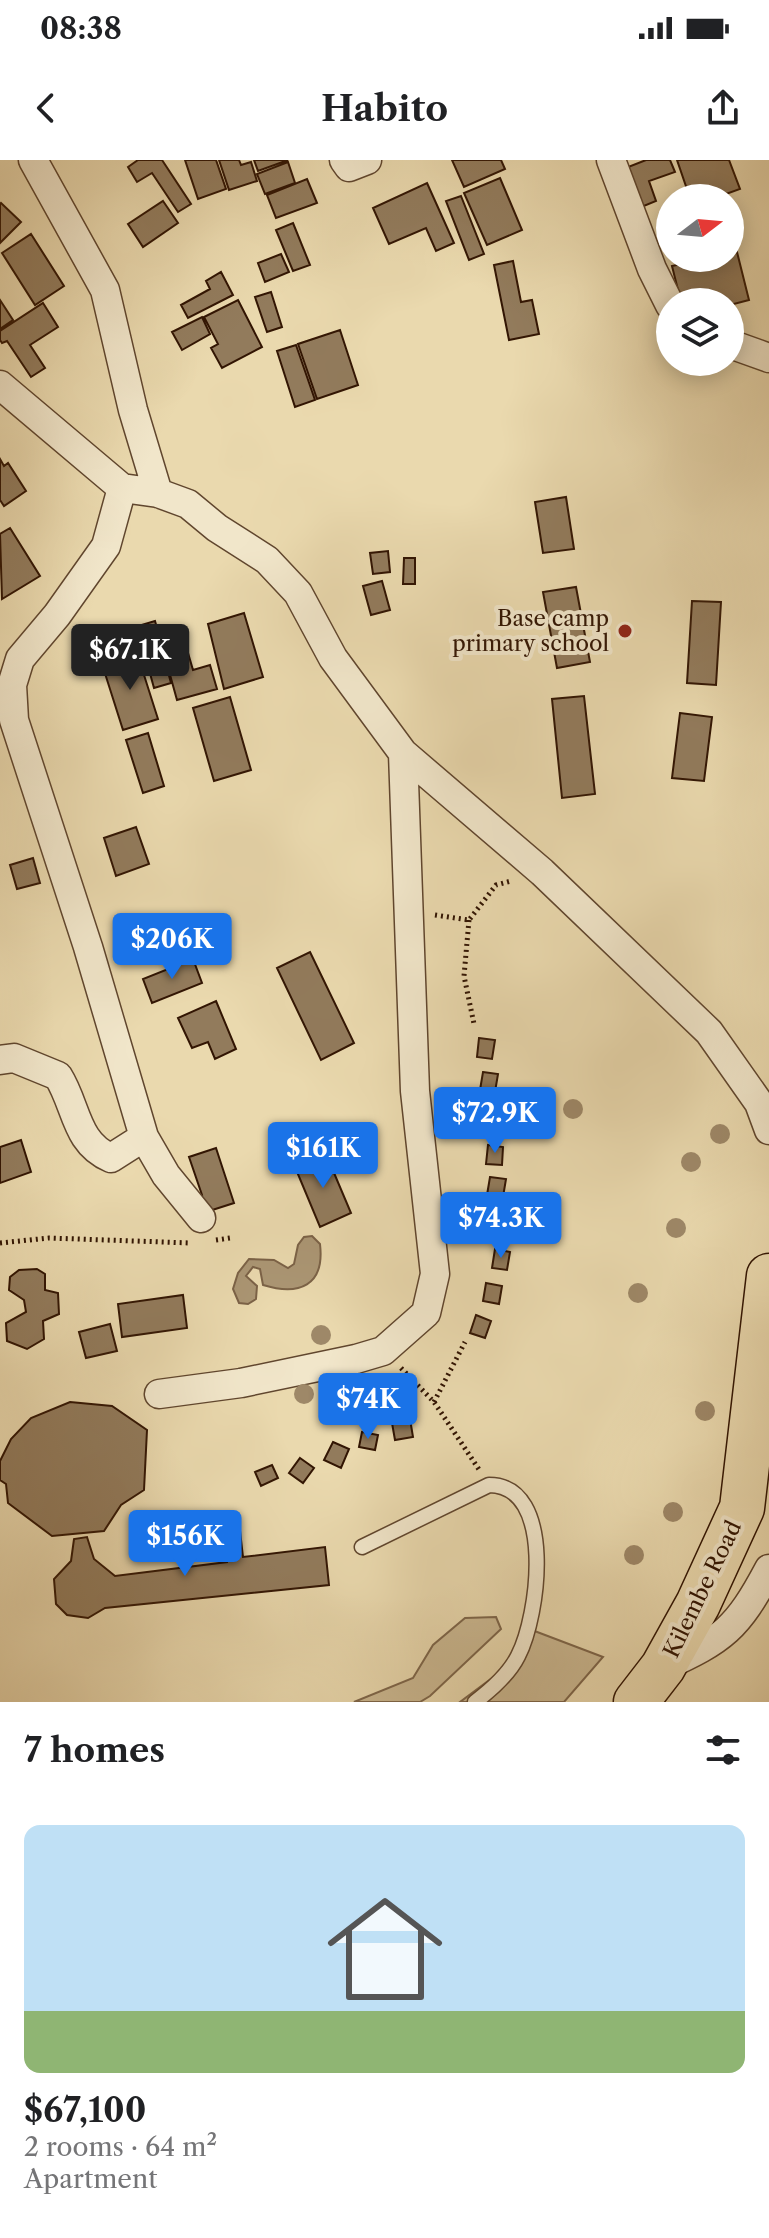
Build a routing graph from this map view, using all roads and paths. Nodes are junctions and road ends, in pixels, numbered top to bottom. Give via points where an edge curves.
1 (33, 160) edge
2 (344, 160) edge
3 (367, 160) edge
4 (611, 160) edge
5 (662, 288) edge
6 (744, 349) edge
7 (769, 358) edge
8 (0, 385) edge
9 (122, 488) junction
10 (158, 493) junction
11 (403, 753) junction
12 (542, 872) junction
13 (411, 918) junction
14 (469, 920) junction
15 (474, 1024) dead end
16 (0, 1060) edge
17 (769, 1130) edge
18 (144, 1137) junction
19 (201, 1218) dead end
20 (230, 1238) dead end
21 (0, 1243) edge
22 (769, 1276) edge
23 (465, 1342) dead end
24 (383, 1351) junction
25 (159, 1394) dead end
26 (434, 1402) junction
27 (489, 1485) junction
28 (362, 1547) dead end
29 (769, 1569) edge
30 (663, 1667) junction
31 (475, 1702) edge
32 (636, 1702) edge

1 - 10 street via 105,290
2 - 3 street via 349,167
4 - 5 street
6 - 7 street
8 - 9 street
9 - 10 street
9 - 18 street via 106,546 20,659 12,685 14,720
10 - 11 street via 188,504 267,560 288,582 333,658
11 - 12 street
11 - 13 street
12 - 14 path via 496,885
12 - 17 street via 709,1032 759,1103
13 - 14 path
13 - 24 street via 415,1091 435,1274 426,1313
14 - 15 path via 464,976
16 - 18 street via 14,1058 58,1076 87,1144 98,1153 111,1158
18 - 19 street
20 - 21 path via 188,1243 49,1238
22 - 30 main road, Kilembe Road via 742,1508
23 - 26 path
24 - 25 street via 241,1383
24 - 26 path
26 - 27 path
27 - 28 lane
27 - 31 lane via 515,1491 528,1508 535,1546 533,1607 517,1657
29 - 30 street via 732,1629
30 - 32 main road, Kilembe Road

